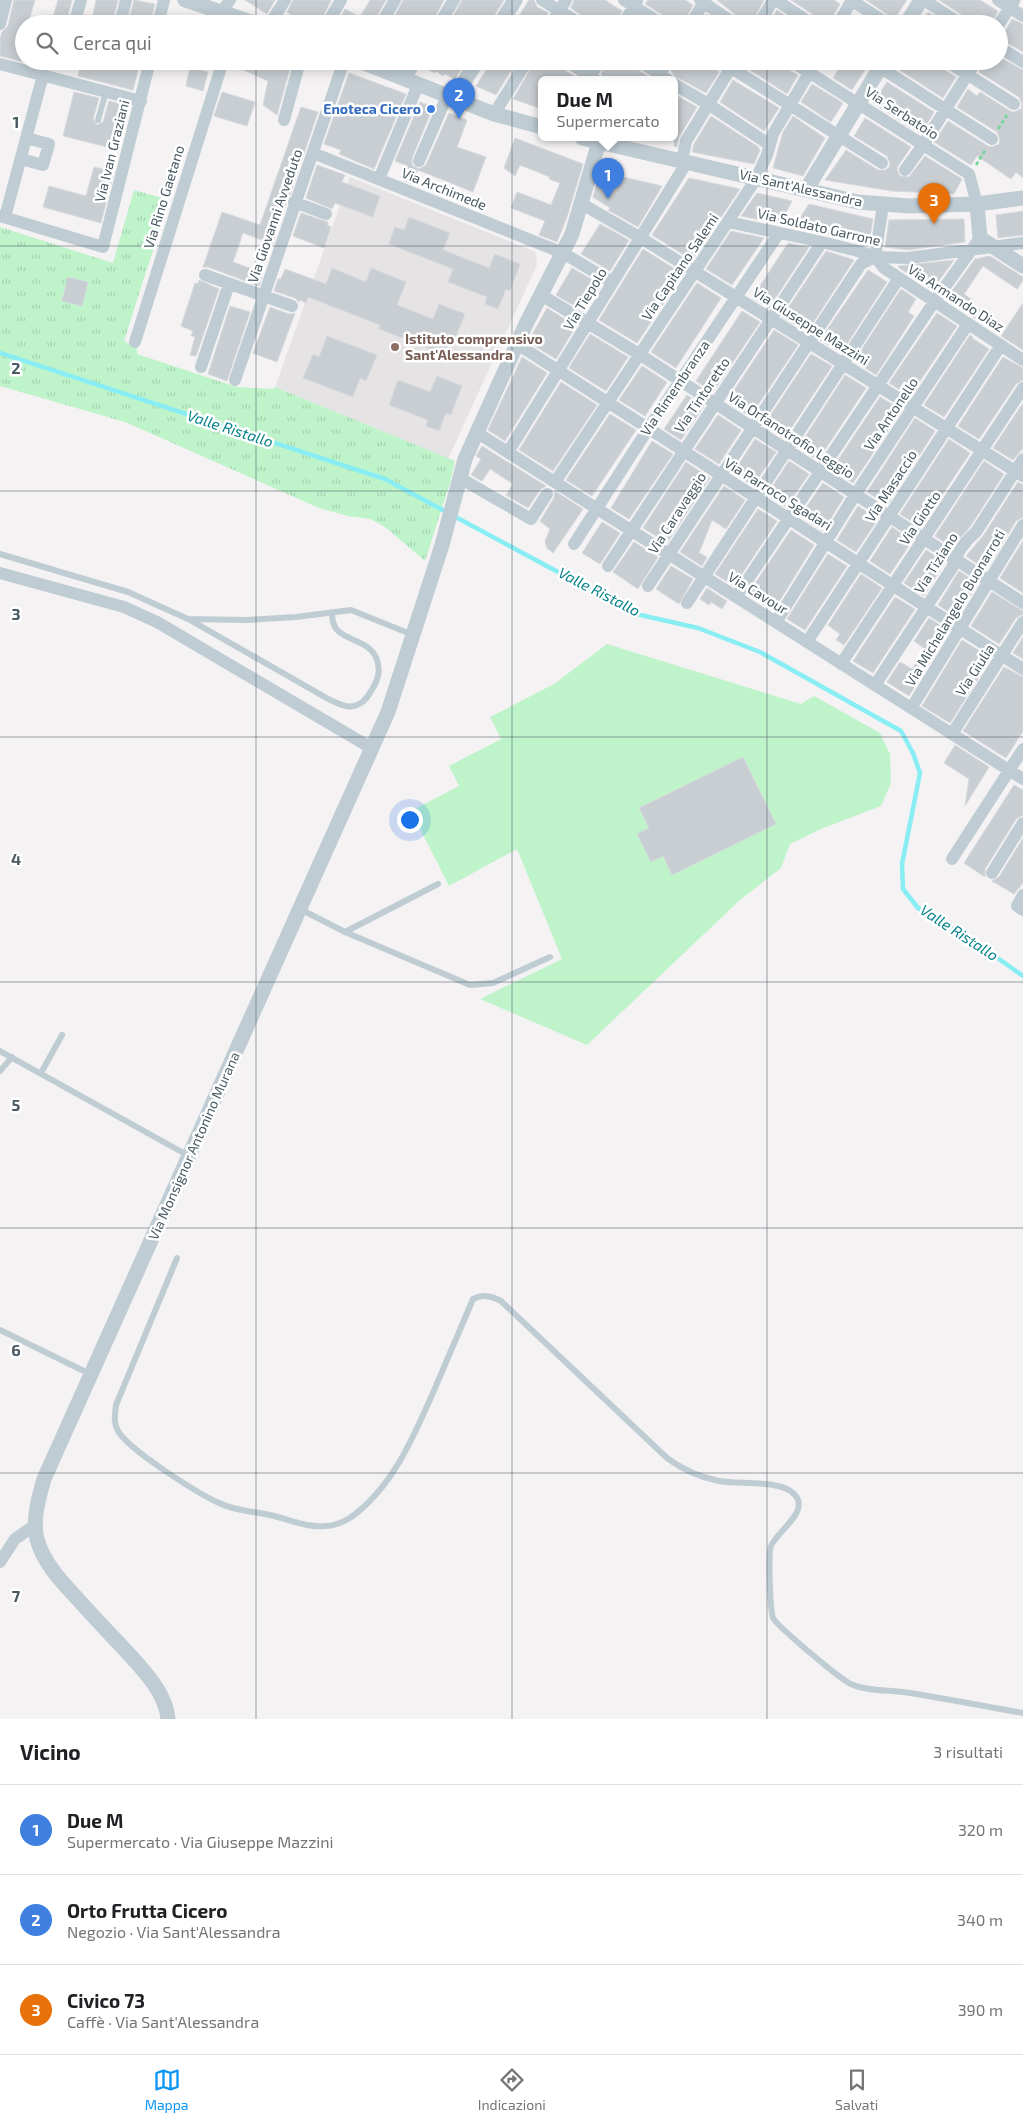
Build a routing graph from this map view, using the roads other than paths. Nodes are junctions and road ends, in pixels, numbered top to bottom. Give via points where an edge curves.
1 (6, 0) edge
2 (81, 0) edge
3 (126, 0) edge
4 (164, 0) edge
5 (185, 0) edge
6 (285, 0) edge
7 (342, 0) edge
8 (395, 0) edge
9 (454, 0) edge
10 (515, 0) edge
11 (542, 0) edge
12 (774, 0) edge
13 (852, 0) edge
14 (922, 0) edge
15 (998, 0) edge
16 (703, 1) edge
17 (632, 2) edge
18 (1012, 4) edge
19 (562, 5) edge
20 (226, 6) edge
21 (77, 15) edge
22 (122, 15) edge
23 (160, 15) edge
24 (276, 15) edge
25 (333, 15) edge
26 (386, 15) edge
27 (445, 15) edge
28 (507, 15) edge
29 (571, 15) edge
30 (627, 15) edge
31 (650, 15) edge
32 (696, 15) edge
33 (722, 15) edge
34 (765, 15) edge
35 (798, 15) edge
36 (843, 15) edge
37 (874, 15) edge
38 (912, 15) edge
39 (946, 15) edge
40 (1005, 15) edge
41 (1023, 16) edge
42 (0, 24) edge
43 (1008, 53) edge
44 (1023, 62) edge
45 (0, 64) edge
46 (15, 68) edge
47 (23, 70) edge
48 (148, 70) edge
49 (220, 70) edge
50 (298, 70) edge
51 (341, 70) edge
52 (382, 70) edge
53 (414, 70) edge
54 (470, 70) edge
55 (521, 70) edge
56 (730, 70) edge
57 (740, 70) edge
58 (805, 70) edge
59 (812, 70) edge
60 (875, 70) edge
61 (888, 70) edge
62 (960, 70) edge
63 (970, 70) edge
64 (810, 73) junction
65 (43, 75) junction
66 (967, 75) junction
67 (412, 82) junction
68 (678, 86) edge
69 (106, 92) junction
70 (450, 97) junction
71 (140, 101) junction
72 (859, 103) junction
73 (708, 104) junction
74 (1014, 104) dead end
75 (790, 107) junction
76 (946, 110) junction
77 (494, 114) junction
78 (98, 120) dead end
79 (284, 120) dead end
80 (538, 126) edge
81 (838, 136) junction
82 (26, 138) junction
83 (992, 139) dead end
84 (595, 141) edge
85 (599, 142) junction
86 (623, 142) edge
87 (770, 145) junction
88 (923, 145) junction
89 (313, 152) junction
90 (21, 159) junction
91 (419, 161) dead end
92 (684, 162) junction
93 (882, 163) dead end
94 (905, 170) dead end
95 (756, 178) junction
96 (379, 179) junction
97 (806, 190) junction
98 (1023, 198) edge
99 (294, 202) junction
100 (582, 204) junction
101 (976, 204) junction
102 (883, 205) junction
103 (326, 214) dead end
104 (2, 217) edge
105 (728, 222) junction
106 (779, 233) junction
107 (641, 238) junction
108 (980, 238) junction
109 (822, 242) junction
110 (1023, 243) edge
111 (994, 246) junction
112 (970, 251) junction
113 (563, 253) junction
114 (875, 257) junction
115 (1023, 266) edge
116 (695, 272) junction
117 (205, 275) dead end
118 (899, 278) junction
119 (612, 282) junction
120 (229, 284) junction
121 (263, 295) junction
122 (541, 295) junction
123 (736, 297) junction
124 (934, 302) junction
125 (292, 306) dead end
126 (772, 319) junction
127 (588, 324) junction
128 (968, 324) junction
129 (135, 342) dead end
130 (810, 343) junction
131 (517, 344) junction
132 (1001, 345) junction
133 (639, 354) junction
134 (1023, 360) edge
135 (843, 364) junction
136 (201, 367) dead end
137 (557, 371) junction
138 (235, 380) dead end
139 (680, 382) junction
140 (879, 386) junction
141 (1023, 388) edge
142 (607, 403) junction
143 (714, 404) junction
144 (914, 408) junction
145 (753, 428) junction
146 (946, 428) junction
147 (648, 429) junction
148 (476, 432) junction
149 (786, 450) junction
150 (983, 450) junction
151 (683, 451) junction
152 (508, 452) junction
153 (1023, 459) edge
154 (820, 472) junction
155 (1019, 473) edge
156 (720, 475) junction
157 (460, 482) junction
158 (555, 482) junction
159 (547, 494) dead end
160 (855, 494) junction
161 (757, 498) junction
162 (596, 508) junction
163 (890, 516) junction
164 (790, 519) junction
165 (1023, 525) edge
166 (631, 531) junction
167 (924, 539) junction
168 (826, 542) junction
169 (574, 544) dead end
170 (0, 554) edge
171 (668, 554) junction
172 (954, 559) junction
173 (859, 564) junction
174 (608, 566) dead end
175 (0, 573) edge
176 (704, 577) junction
177 (989, 581) junction
178 (648, 586) dead end
179 (892, 586) junction
180 (736, 597) junction
181 (687, 603) dead end
182 (1023, 603) edge
183 (926, 607) junction
184 (332, 613) junction
185 (188, 619) junction
186 (776, 622) junction
187 (1023, 622) edge
188 (960, 628) junction
189 (414, 635) junction
190 (807, 642) junction
191 (1002, 656) junction
192 (841, 664) junction
193 (1023, 669) edge
194 (875, 685) junction
195 (912, 707) junction
196 (952, 734) junction
197 (373, 749) junction
198 (1023, 749) edge
199 (1010, 771) junction
200 (1023, 779) edge
201 (1023, 823) edge
202 (952, 859) dead end
203 (992, 873) dead end
204 (438, 884) dead end
205 (300, 910) junction
206 (345, 932) junction
207 (550, 956) dead end
208 (62, 1035) dead end
209 (0, 1051) edge
210 (12, 1058) junction
211 (0, 1071) edge
212 (40, 1073) junction
213 (190, 1156) junction
214 (177, 1258) dead end
215 (0, 1330) edge
216 (90, 1374) junction
217 (35, 1525) junction
218 (0, 1562) edge
219 (1023, 1713) edge
220 (168, 1719) edge

1 - 42 street
2 - 21 street
3 - 22 street
4 - 23 street
5 - 20 street
6 - 24 street
7 - 25 street
8 - 26 street
9 - 27 street
10 - 28 street
11 - 19 street
12 - 34 street
12 - 35 street
13 - 36 street
13 - 37 street
14 - 38 street
14 - 39 street
15 - 18 street
16 - 32 street
16 - 33 street
17 - 30 street
17 - 31 street
18 - 40 street
18 - 41 street
19 - 29 street
43 - 44 street
45 - 46 street
47 - 65 street
48 - 71 street, Via Ivan Graziani
49 - 129 street, Via Rino Gaetano
50 - 79 street
51 - 89 street, Via Giovanni Avveduto
52 - 67 street
53 - 67 street
54 - 70 street
55 - 77 street
56 - 73 street, Via Tiepolo
57 - 75 street
58 - 64 street, Via Serbatoio
59 - 64 street, Via Capitano Salemi
60 - 72 street
61 - 76 street
62 - 66 street
63 - 66 street
64 - 72 street, Via Serbatoio
64 - 75 street, Via Capitano Salemi
65 - 69 street
65 - 82 street
66 - 74 street
66 - 76 street
67 - 70 street
67 - 96 street
68 - 73 street
69 - 71 street
69 - 78 lane
70 - 77 street
70 - 91 street
71 - 104 street, Via Ivan Graziani via 103,247
72 - 81 street
72 - 88 street, Via Serbatoio
73 - 87 street
73 - 92 street, Via Tiepolo via 686,141
75 - 81 street
75 - 87 street, Via Capitano Salemi
76 - 83 street
76 - 88 street
77 - 80 street
81 - 93 street
81 - 97 street
82 - 90 street
82 - 90 street via 49,144 43,165
84 - 85 street, Via Sant'Alessandra
85 - 86 street, Via Sant'Alessandra
85 - 100 street
86 - 92 street, Via Sant'Alessandra
87 - 95 street, Via Capitano Salemi
88 - 94 street
88 - 101 street, Via Serbatoio via 969,174
89 - 96 street, Via Archimede
89 - 99 street, Via Giovanni Avveduto
90 - 104 street
92 - 95 street, Via Sant'Alessandra
92 - 107 street, Via Tiepolo
95 - 97 street, Via Sant'Alessandra
95 - 105 street, Via Capitano Salemi
96 - 113 street, Via Archimede
97 - 102 street, Via Sant'Alessandra
98 - 101 street, Via Sant'Alessandra
99 - 103 street
99 - 121 street, Via Giovanni Avveduto
100 - 107 street, Via Giuseppe Mazzini
100 - 113 street
101 - 102 street, Via Sant'Alessandra
101 - 108 street
102 - 114 street
105 - 106 street, Via Soldato Garrone
105 - 116 street, Via Capitano Salemi
106 - 109 street, Via Soldato Garrone
106 - 123 street, Via Rimembranza
107 - 116 street, Via Giuseppe Mazzini
107 - 119 street, Via Tiepolo
108 - 111 street
108 - 112 street
109 - 114 street, Via Soldato Garrone
109 - 126 street, Via Tintoretto
110 - 111 street, Via Soldato Garrone
111 - 112 street, Via Soldato Garrone
111 - 115 street
112 - 114 street, Via Soldato Garrone via 908,258
112 - 124 street
113 - 119 street, Via Archimede
113 - 122 street
114 - 118 street, Via Armando Diaz
114 - 130 street, Via Caravaggio via 861,264
116 - 123 street, Via Giuseppe Mazzini
116 - 133 street, Via Capitano Salemi
117 - 120 street
118 - 124 street, Via Armando Diaz
118 - 135 street
119 - 127 street, Via Tiepolo
120 - 121 street
120 - 136 street
121 - 125 street
121 - 138 street, Via Giovanni Avveduto
122 - 127 street, Via Orfanotrofio Leggio
122 - 131 street
123 - 126 street, Via Giuseppe Mazzini
123 - 139 street, Via Rimembranza
124 - 128 street, Via Armando Diaz
124 - 140 street
126 - 130 street, Via Giuseppe Mazzini
126 - 143 street, Via Tintoretto
127 - 133 street, Via Orfanotrofio Leggio
127 - 137 street, Via Tiepolo
128 - 132 street, Via Armando Diaz
128 - 144 street, Via Antonello
130 - 135 street, Via Giuseppe Mazzini
130 - 145 street, Via Caravaggio
131 - 137 street, Via Parroco Sgadari
131 - 148 street
132 - 134 street, Via Armando Diaz
132 - 146 street, Via Masaccio
133 - 139 street, Via Orfanotrofio Leggio
133 - 142 street, Via Capitano Salemi
135 - 140 street, Via Giuseppe Mazzini
135 - 149 street
137 - 142 street, Via Parroco Sgadari
137 - 152 street, Via Tiepolo
139 - 143 street, Via Orfanotrofio Leggio
139 - 147 street, Via Rimembranza
140 - 144 street, Via Giuseppe Mazzini
140 - 154 street
141 - 150 street, Via Giotto
142 - 147 street, Via Parroco Sgadari
142 - 158 street, Via Capitano Salemi
143 - 145 street, Via Orfanotrofio Leggio
143 - 151 street, Via Tintoretto
144 - 146 street, Via Giuseppe Mazzini
144 - 160 street, Via Antonello
145 - 149 street, Via Orfanotrofio Leggio
145 - 156 street, Via Caravaggio
146 - 150 street, Via Giuseppe Mazzini
146 - 163 street, Via Masaccio
147 - 151 street, Via Parroco Sgadari
147 - 162 street, Via Rimembranza
148 - 152 street, Via Cavour
148 - 157 street
149 - 154 street, Via Orfanotrofio Leggio
149 - 161 street
150 - 155 street, Via Giuseppe Mazzini
150 - 167 street, Via Giotto
151 - 156 street, Via Parroco Sgadari
151 - 166 street, Via Tintoretto
152 - 158 street, Via Cavour
153 - 155 street, Via Tiziano
154 - 160 street, Via Orfanotrofio Leggio
154 - 164 street
155 - 172 street, Via Tiziano
156 - 161 street, Via Parroco Sgadari
156 - 171 street, Via Caravaggio
157 - 159 street via 530,519
157 - 189 street, Via Monsignor Antonino Murana
158 - 162 street, Via Cavour
160 - 163 street, Via Orfanotrofio Leggio
160 - 168 street, Via Antonello
161 - 164 street, Via Parroco Sgadari
161 - 176 street
162 - 166 street, Via Cavour
162 - 169 street, Via Rimembranza
163 - 167 street, Via Orfanotrofio Leggio
163 - 173 street, Via Masaccio
164 - 168 street, Via Parroco Sgadari
164 - 180 street
165 - 177 street, Via Michelangelo Buonarroti
166 - 171 street, Via Cavour
166 - 174 street, Via Tintoretto
167 - 172 street, Via Orfanotrofio Leggio
167 - 179 street, Via Giotto
168 - 173 street, Via Parroco Sgadari
168 - 186 street, Via Antonello
170 - 185 lane via 128,592
171 - 176 street, Via Cavour
171 - 178 street, Via Caravaggio
172 - 177 street, Via Orfanotrofio Leggio
172 - 183 street, Via Tiziano via 952,568
173 - 179 street, Via Parroco Sgadari
173 - 190 street, Via Masaccio
175 - 197 street via 124,607 156,622
176 - 180 street, Via Cavour
176 - 181 street
177 - 182 street, Via Orfanotrofio Leggio
177 - 188 street, Via Michelangelo Buonarroti
179 - 183 street, Via Parroco Sgadari
179 - 192 street, Via Giotto
180 - 186 street, Via Cavour
183 - 188 street, Via Parroco Sgadari
183 - 194 street, Via Tiziano
184 - 185 lane via 246,620
184 - 185 lane via 332,622 337,630 369,647 380,668 369,694 354,707 330,700
184 - 189 lane via 351,610
186 - 190 street, Via Cavour
187 - 191 street, Via Giulia
188 - 191 street, Via Parroco Sgadari
188 - 195 street, Via Michelangelo Buonarroti
189 - 197 street, Via Monsignor Antonino Murana
190 - 192 street, Via Cavour
191 - 193 street, Via Parroco Sgadari
191 - 196 street, Via Giulia
192 - 194 street, Via Cavour
194 - 195 street, Via Cavour
195 - 196 street, Via Cavour
196 - 199 street, Via Cavour
197 - 205 street, Via Monsignor Antonino Murana
198 - 199 street
199 - 200 street, Via Cavour
199 - 202 street
201 - 203 street
204 - 206 lane
205 - 206 lane
205 - 213 street, Via Monsignor Antonino Murana
206 - 207 lane via 470,985 493,983
208 - 212 lane
209 - 210 lane
210 - 211 lane
210 - 212 lane
212 - 213 lane
213 - 216 street, Via Monsignor Antonino Murana
214 - 219 lane via 116,1405 114,1421 126,1441 218,1503 312,1526 341,1523 350,1517 380,1488 404,1457 473,1299 492,1296 679,1467 720,1482 781,1487 797,1497 799,1506 796,1514 770,1546 773,1617 784,1631 850,1684
215 - 216 lane
216 - 217 street, Via Monsignor Antonino Murana via 44,1479
217 - 218 street via 15,1539
217 - 220 street, Via Monsignor Antonino Murana via 36,1538 48,1563 150,1678 164,1701

